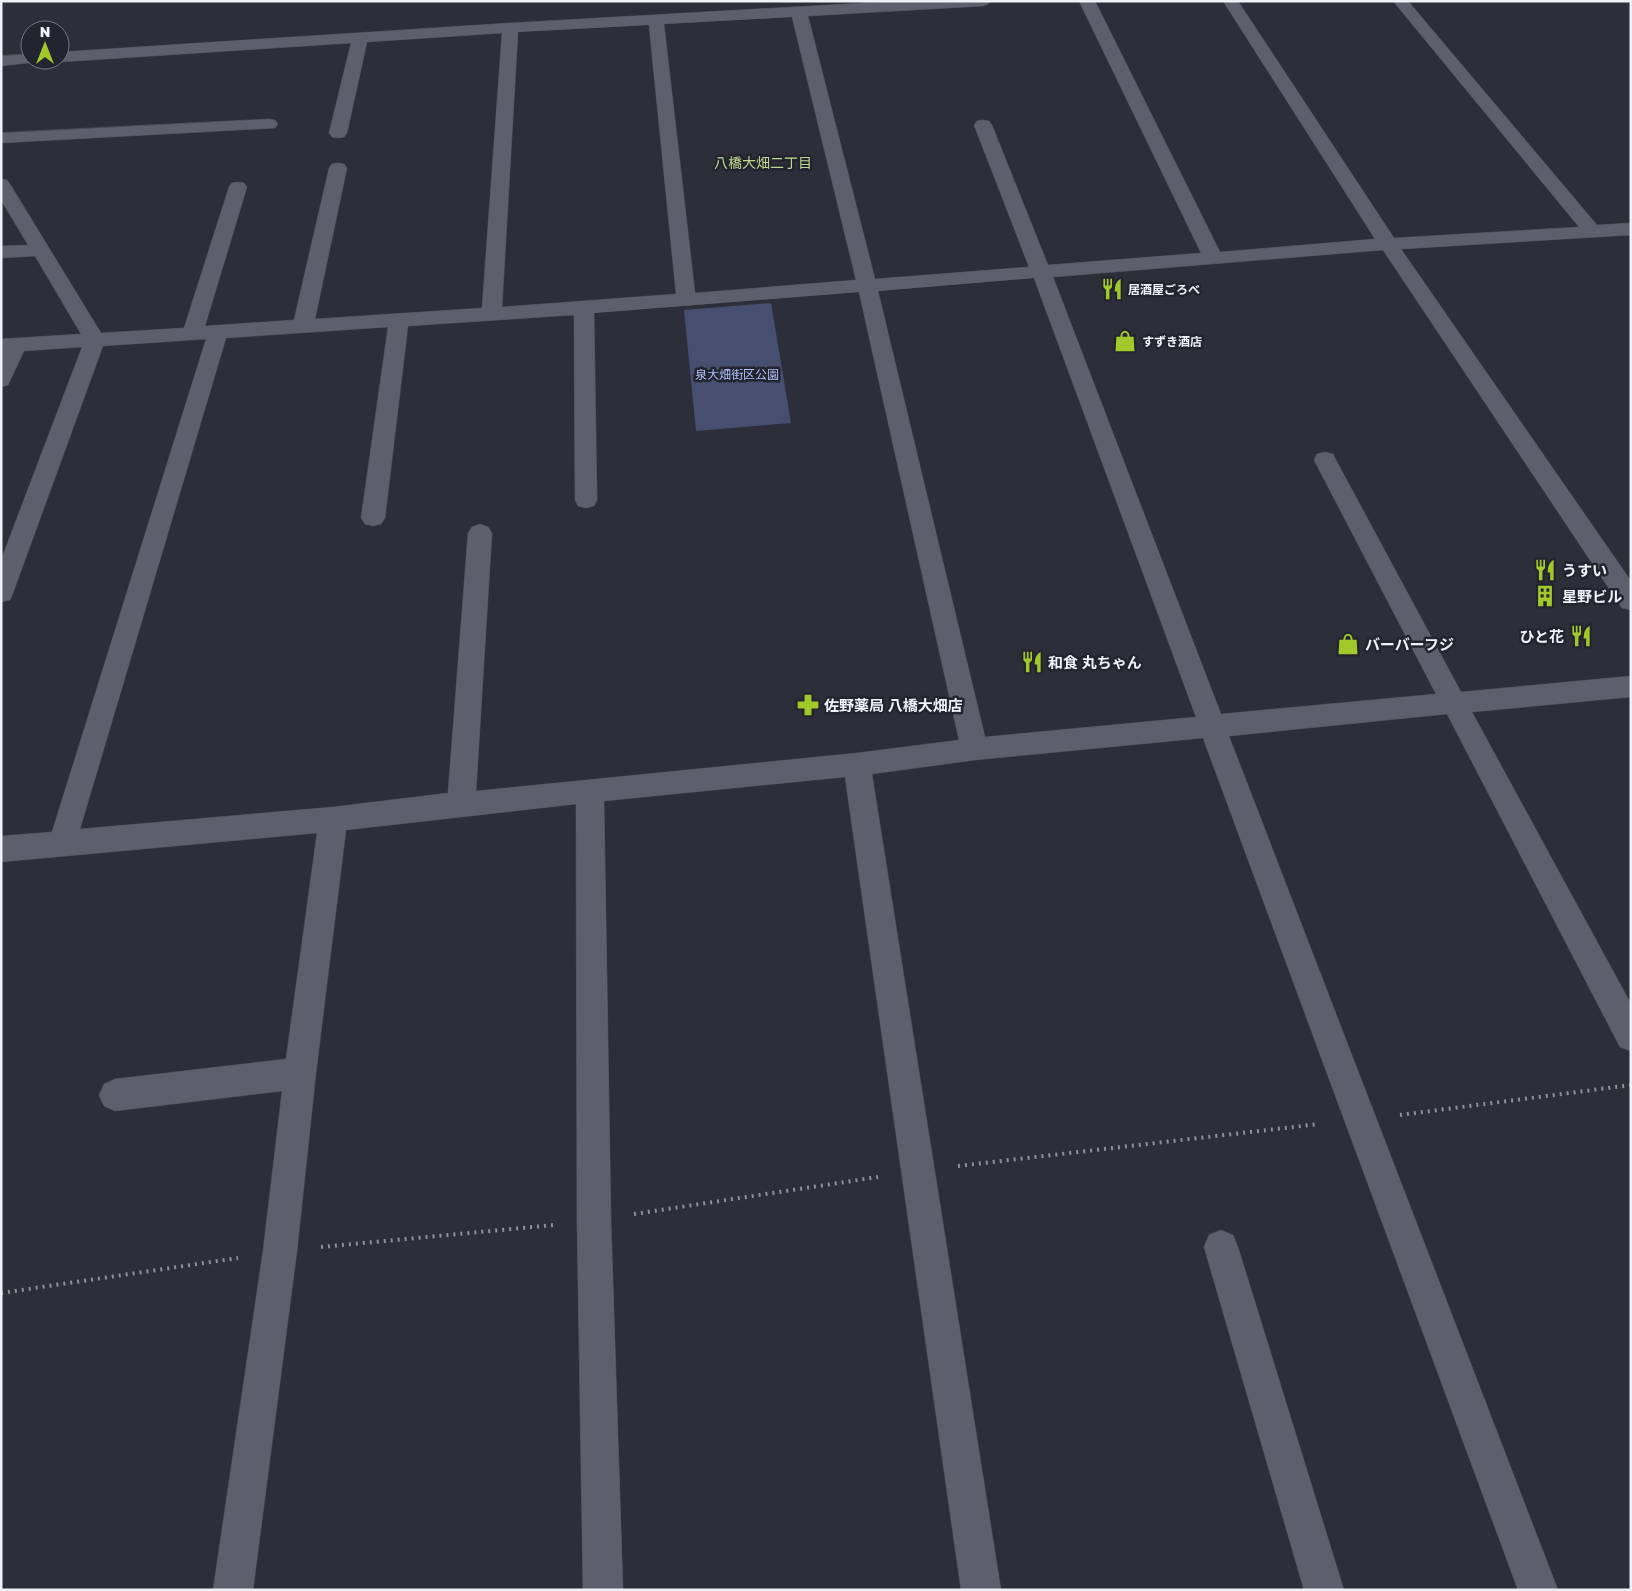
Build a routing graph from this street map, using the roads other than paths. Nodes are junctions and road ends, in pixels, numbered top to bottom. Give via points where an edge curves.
1 (983, 1) edge
2 (1087, 1) edge
3 (1230, 1) edge
4 (1400, 1) edge
5 (799, 12) junction
6 (656, 20) junction
7 (510, 28) junction
8 (360, 38) junction
9 (70, 56) edge
10 (20, 59) edge
11 (1, 60) edge
12 (269, 124) dead end
13 (983, 125) dead end
14 (338, 134) dead end
15 (1, 138) edge
16 (338, 168) dead end
17 (1, 184) edge
18 (238, 187) dead end
19 (1631, 229) edge
20 (1592, 232) junction
21 (1388, 244) junction
22 (42, 250) junction
23 (1, 252) edge
24 (1213, 257) junction
25 (1041, 272) junction
26 (867, 286) junction
27 (686, 300) junction
28 (584, 308) junction
29 (492, 314) junction
30 (399, 321) junction
31 (303, 327) junction
32 (218, 332) junction
33 (192, 335) junction
34 (95, 340) junction
35 (9, 346) edge
36 (1, 380) edge
37 (1325, 460) dead end
38 (586, 500) dead end
39 (373, 518) dead end
40 (480, 533) dead end
41 (1, 593) edge
42 (1631, 601) edge
43 (1631, 686) edge
44 (1454, 701) junction
45 (1211, 725) junction
46 (975, 748) junction
47 (857, 764) junction
48 (590, 792) junction
49 (461, 804) junction
50 (332, 819) junction
51 (62, 844) junction
52 (1, 849) edge
53 (1631, 1036) edge
54 (300, 1073) junction
55 (115, 1095) dead end
56 (1221, 1247) dead end
57 (233, 1590) edge
58 (603, 1590) edge
59 (981, 1590) edge
60 (1324, 1590) edge
61 (1538, 1590) edge

1 - 5 street
2 - 24 street
3 - 21 street
4 - 20 street
5 - 6 street
5 - 26 street
6 - 7 street
6 - 27 street
7 - 8 street
7 - 29 street
8 - 9 street
8 - 14 street
10 - 11 street
12 - 15 street
13 - 25 street
16 - 31 street
17 - 22 street
18 - 33 street
19 - 20 street
20 - 21 street
21 - 24 street
21 - 42 street
22 - 23 street
22 - 34 street
24 - 25 street
25 - 26 street
25 - 45 street
26 - 27 street
26 - 46 street
27 - 28 street
28 - 29 street
28 - 38 street
29 - 30 street
30 - 31 street
30 - 39 street
31 - 32 street
32 - 33 street
32 - 51 street
33 - 34 street
34 - 35 street
34 - 41 street
35 - 36 street
37 - 44 street
40 - 49 street
43 - 44 street
44 - 45 street
44 - 53 street
45 - 46 street
45 - 61 street
46 - 47 street
47 - 48 street
47 - 59 street
48 - 49 street
48 - 58 street via 594,1221
49 - 50 street
50 - 51 street
50 - 54 street
51 - 52 street
54 - 55 street
54 - 57 street via 280,1251
56 - 60 street

